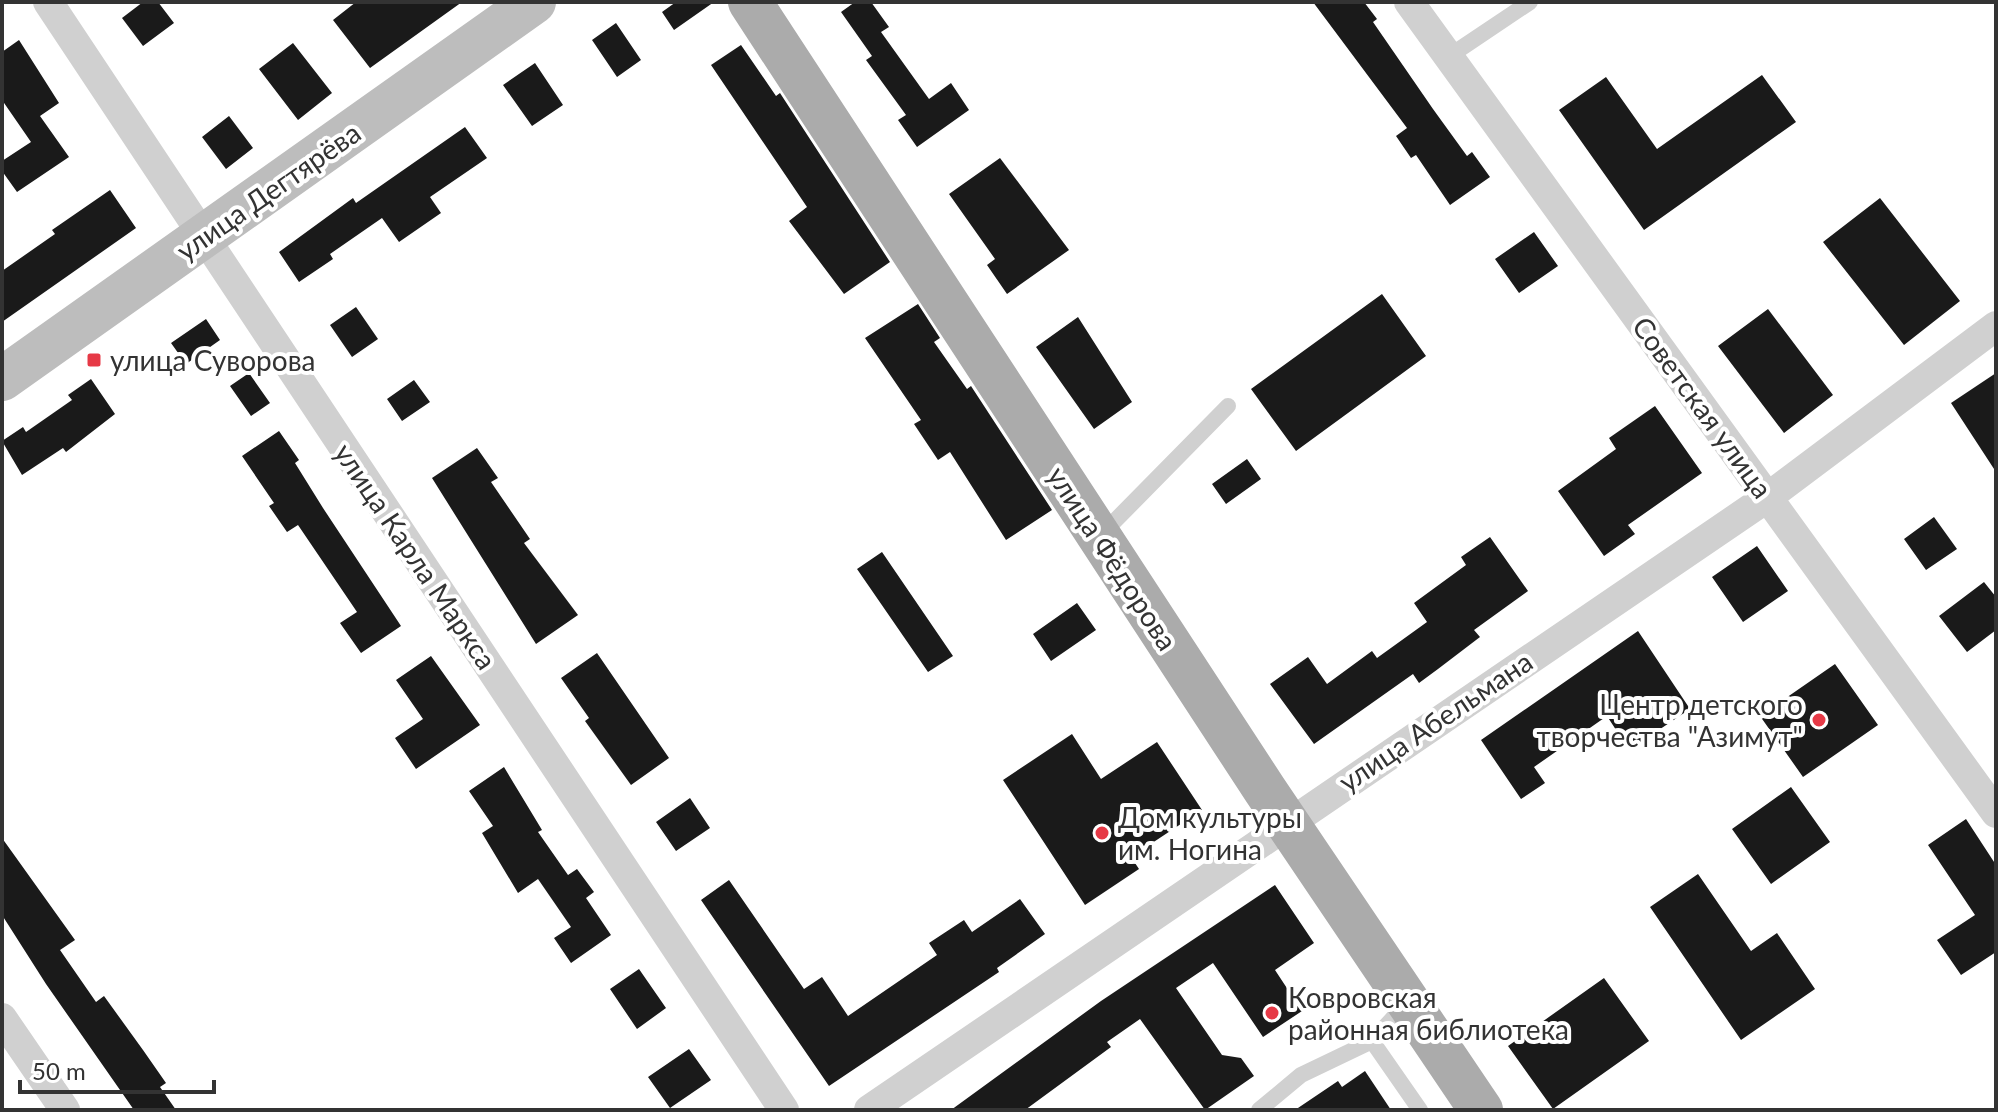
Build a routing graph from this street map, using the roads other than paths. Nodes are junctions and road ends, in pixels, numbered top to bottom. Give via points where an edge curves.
1 (48, 2) edge
2 (534, 2) edge
3 (750, 2) edge
4 (1409, 2) edge
5 (1530, 2) edge
6 (1448, 57) junction
7 (204, 236) junction
8 (1996, 326) edge
9 (2, 379) edge
10 (1228, 406) dead end
11 (1768, 497) junction
12 (1099, 537) junction
13 (1996, 813) edge
14 (1286, 822) junction
15 (1406, 1004) junction
16 (2, 1018) edge
17 (1372, 1041) junction
18 (65, 1110) edge
19 (784, 1110) edge
20 (869, 1110) edge
21 (1259, 1110) edge
22 (1420, 1110) edge
23 (1481, 1110) edge

1 - 7 street, улица Карла Маркса
2 - 7 main road, улица Дегтярёва
3 - 12 main road, улица Фёдорова
4 - 6 street, Советская улица
5 - 6 lane
6 - 11 street, Советская улица
7 - 9 main road, улица Дегтярёва
7 - 19 street, улица Карла Маркса
8 - 11 street, улица Абельмана
10 - 12 lane
11 - 13 street, Советская улица
11 - 14 street, улица Абельмана
12 - 14 main road, улица Фёдорова
14 - 15 main road, улица Фёдорова
14 - 20 street, улица Абельмана
15 - 17 lane
15 - 23 main road, улица Фёдорова
16 - 18 street
17 - 21 lane via 1301,1075
17 - 22 lane

